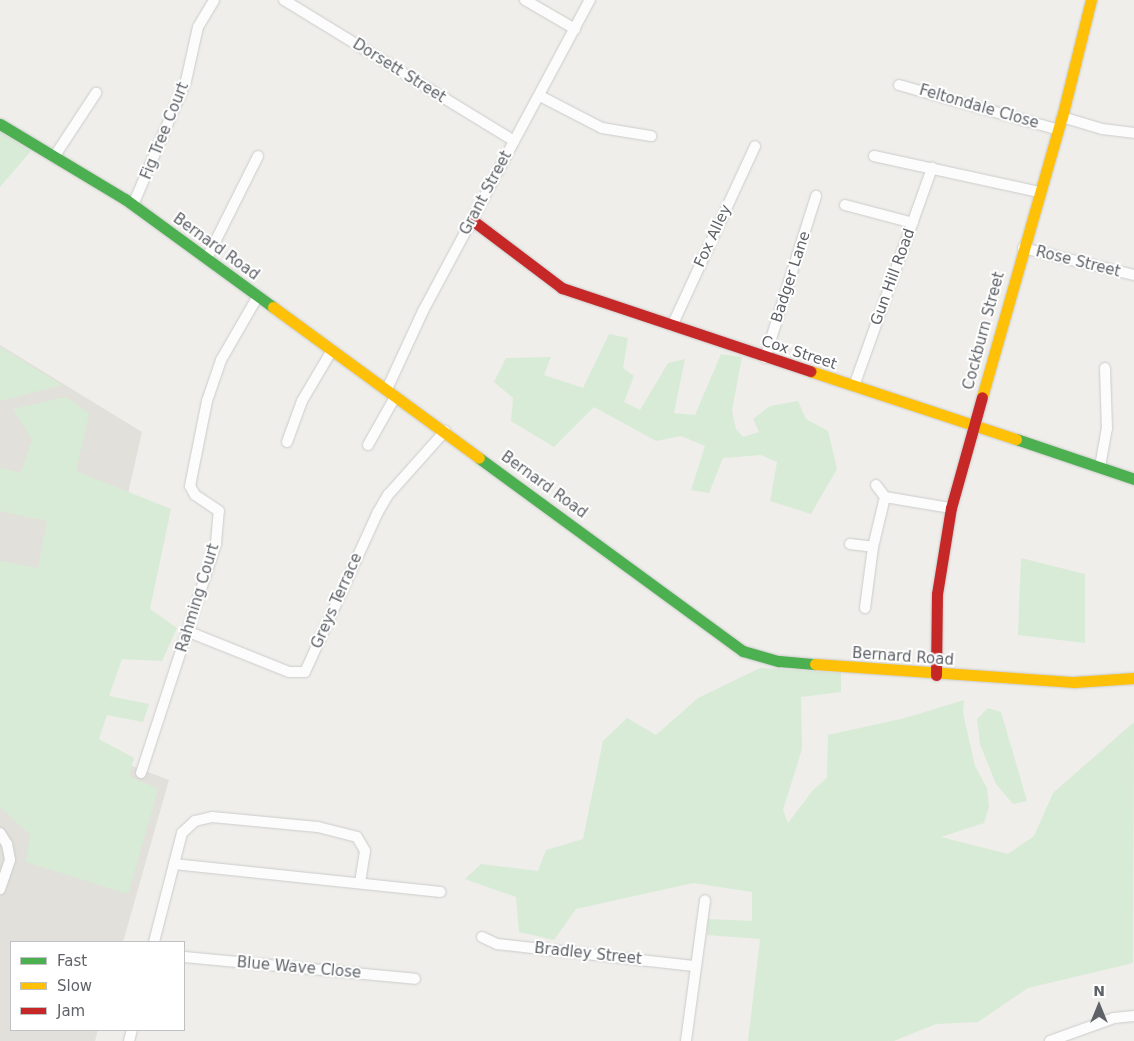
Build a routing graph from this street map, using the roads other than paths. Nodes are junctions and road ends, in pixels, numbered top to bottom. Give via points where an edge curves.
1 (214, 0) edge
2 (284, 0) edge
3 (525, 0) edge
4 (590, 0) edge
5 (1091, 0) edge
6 (575, 29) junction
7 (899, 85) dead end
8 (96, 93) dead end
9 (540, 96) junction
10 (1062, 117) junction
11 (0, 124) edge
12 (1059, 130) junction
13 (1134, 133) edge
14 (651, 136) dead end
15 (514, 141) junction
16 (755, 146) dead end
17 (258, 156) dead end
18 (874, 156) dead end
19 (54, 157) junction
20 (932, 168) junction
21 (1039, 192) junction
22 (816, 196) dead end
23 (133, 205) junction
24 (845, 205) dead end
25 (472, 220) junction
26 (913, 223) junction
27 (1023, 248) junction
28 (206, 258) junction
29 (1134, 275) edge
30 (258, 296) junction
31 (672, 326) junction
32 (332, 350) junction
33 (765, 358) junction
34 (1105, 368) dead end
35 (854, 386) junction
36 (391, 393) junction
37 (974, 425) junction
38 (444, 431) junction
39 (287, 442) dead end
40 (368, 445) dead end
41 (1100, 467) junction
42 (1134, 479) edge
43 (876, 485) dead end
44 (885, 497) junction
45 (951, 508) junction
46 (850, 544) dead end
47 (873, 547) junction
48 (865, 608) dead end
49 (189, 632) junction
50 (936, 675) junction
51 (1134, 678) edge
52 (141, 772) dead end
53 (0, 833) edge
54 (174, 864) junction
55 (360, 883) junction
56 (0, 889) edge
57 (441, 892) dead end
58 (705, 900) dead end
59 (482, 937) dead end
60 (154, 941) edge
61 (185, 957) edge
62 (694, 966) junction
63 (415, 979) dead end
64 (1134, 1016) edge
65 (686, 1041) edge
66 (1050, 1041) edge

1 - 23 street, Fig Tree Court via 198,27 184,89
2 - 15 street, Dorsett Street
3 - 6 street
4 - 6 street, Grant Street
5 - 10 street, Cockburn Street
6 - 9 street, Grant Street
7 - 12 street, Feltondale Close
8 - 19 street
9 - 14 street via 602,128
9 - 15 street, Grant Street
10 - 12 street, Cockburn Street
10 - 13 street via 1102,129
11 - 19 street, Bernard Road
12 - 21 street, Cockburn Street
15 - 25 street, Grant Street
16 - 31 street, Fox Alley
17 - 28 street
18 - 20 street
19 - 23 street, Bernard Road
20 - 21 street
20 - 26 street, Gun Hill Road
21 - 27 street, Cockburn Street
22 - 33 street, Badger Lane
23 - 28 street, Bernard Road
24 - 26 street
25 - 31 street, Cox Street via 562,288
25 - 36 street, Grant Street
26 - 35 street, Gun Hill Road
27 - 29 street, Rose Street
27 - 37 street, Cockburn Street
28 - 30 street, Bernard Road
30 - 32 street, Bernard Road
30 - 49 street, Rahming Court via 221,360 198,439 190,486 195,496 219,511 216,543
31 - 33 street, Cox Street
32 - 36 street, Bernard Road
32 - 39 street via 302,401
33 - 35 street, Cox Street
34 - 41 street via 1107,429
35 - 37 street, Cox Street
36 - 38 street, Bernard Road
36 - 40 street, Grant Street
37 - 41 street, Cox Street
37 - 45 street, Cockburn Street
38 - 49 street, Greys Terrace via 378,512 305,672 289,672
38 - 50 street, Bernard Road via 743,651 779,661
41 - 42 street, Cox Street
43 - 44 street
44 - 45 street
44 - 47 street
45 - 50 street, Cockburn Street via 937,594
46 - 47 street
47 - 48 street
49 - 52 street, Rahming Court
50 - 51 street, Bernard Road via 1074,682
53 - 56 street via 7,844 10,860
54 - 55 street
54 - 55 street via 182,833 195,821 212,817 318,827 357,838 366,851
54 - 60 street
55 - 57 street
58 - 62 street
59 - 62 street, Bradley Street via 497,944
61 - 63 street, Blue Wave Close
62 - 65 street
64 - 66 street via 1114,1018

